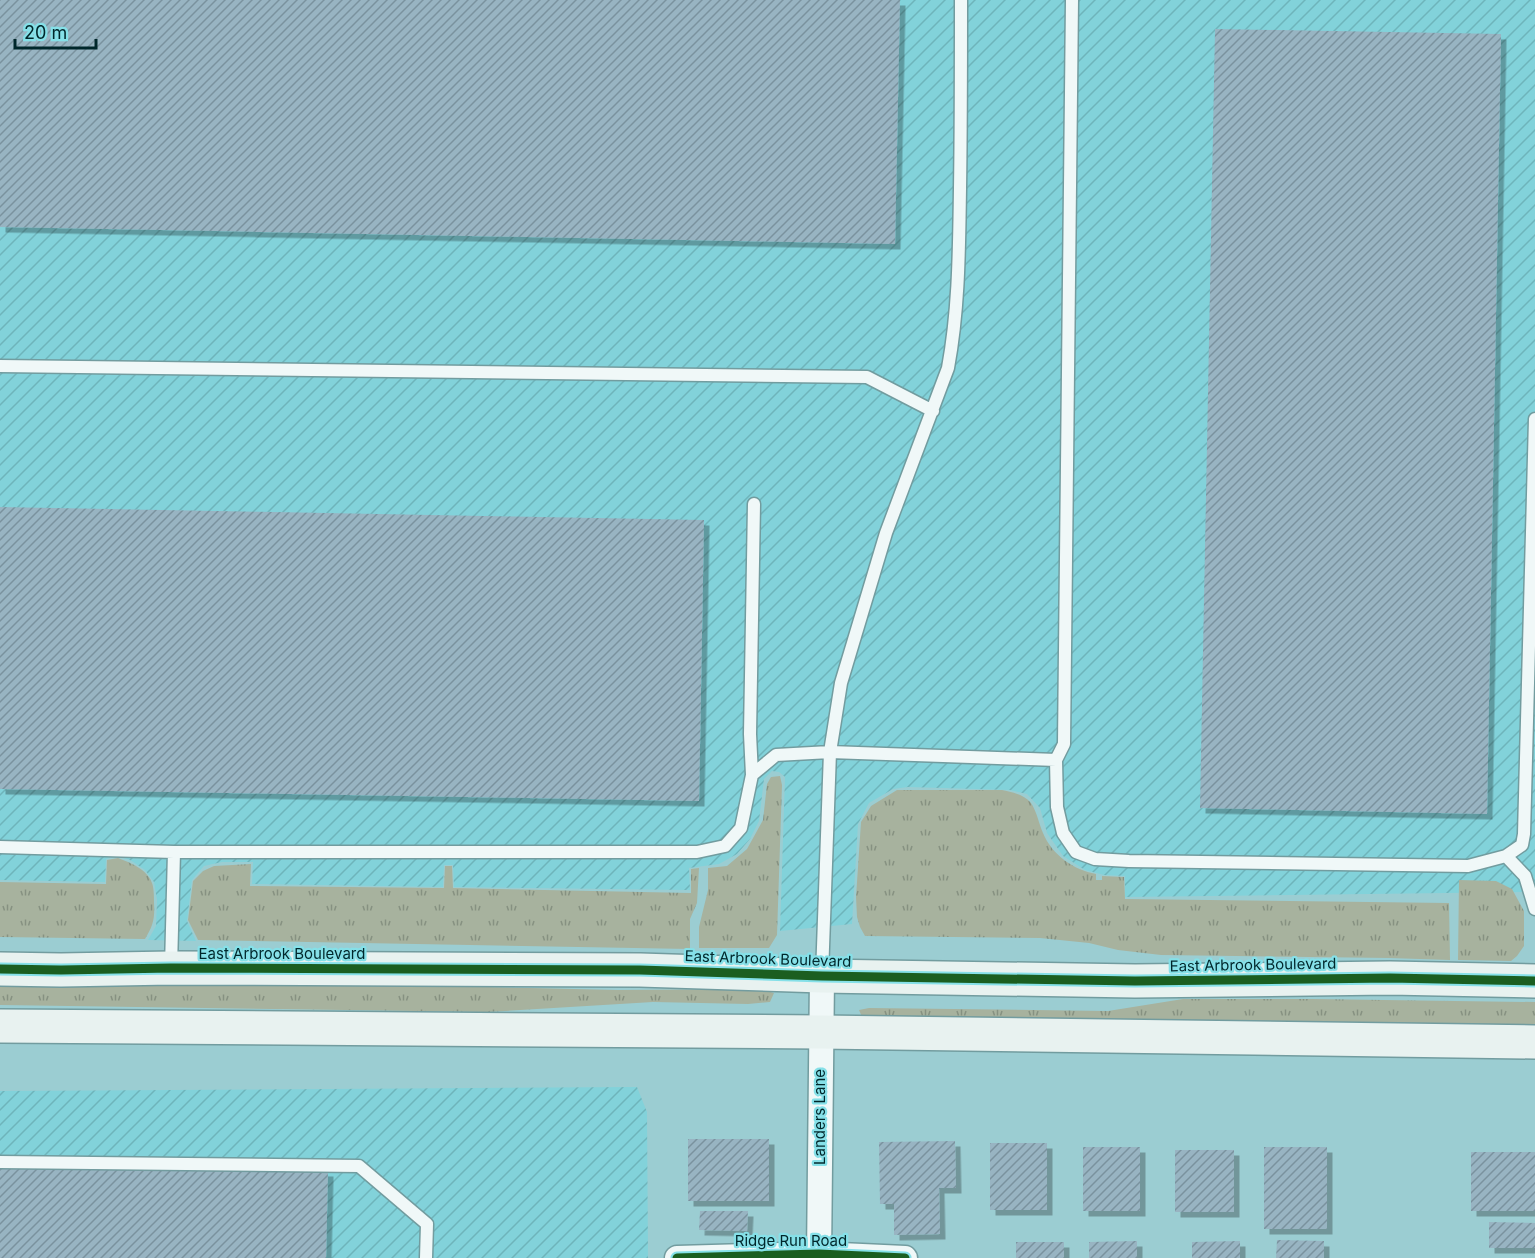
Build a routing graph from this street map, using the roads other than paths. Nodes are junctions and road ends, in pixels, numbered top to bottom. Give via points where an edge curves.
1 (961, 0) edge
2 (1072, 0) edge
3 (0, 366) edge
4 (933, 411) junction
5 (1535, 419) edge
6 (754, 504) dead end
7 (830, 752) junction
8 (1056, 760) junction
9 (752, 775) junction
10 (0, 847) edge
11 (174, 852) junction
12 (1506, 856) junction
13 (1535, 909) edge
14 (171, 968) junction
15 (0, 969) edge
16 (822, 976) junction
17 (1535, 981) edge
18 (0, 1026) edge
19 (821, 1032) junction
20 (1535, 1042) edge
21 (0, 1162) edge
22 (819, 1256) edge
23 (426, 1258) edge
24 (677, 1258) edge
25 (904, 1258) edge

1 - 4 lane via 959,279 953,343
2 - 8 lane via 1064,744
3 - 4 lane via 867,377
4 - 7 lane via 886,533 841,683
5 - 12 lane via 1524,834 1522,845
6 - 9 lane
7 - 8 lane
7 - 9 lane via 776,755
7 - 16 lane
8 - 12 lane via 1057,807 1063,833 1077,852 1095,859 1468,866
9 - 11 lane via 741,828 725,846 698,852
10 - 11 lane
11 - 14 lane
12 - 13 lane via 1526,876
14 - 15 street, East Arbrook Boulevard
14 - 16 street, East Arbrook Boulevard via 628,970
16 - 17 street, East Arbrook Boulevard
16 - 19 street, Landers Lane
18 - 19 street
19 - 20 street
19 - 22 street, Landers Lane
21 - 23 lane via 359,1166 427,1224
22 - 24 street, Ridge Run Road
22 - 25 street, Ridge Run Road

